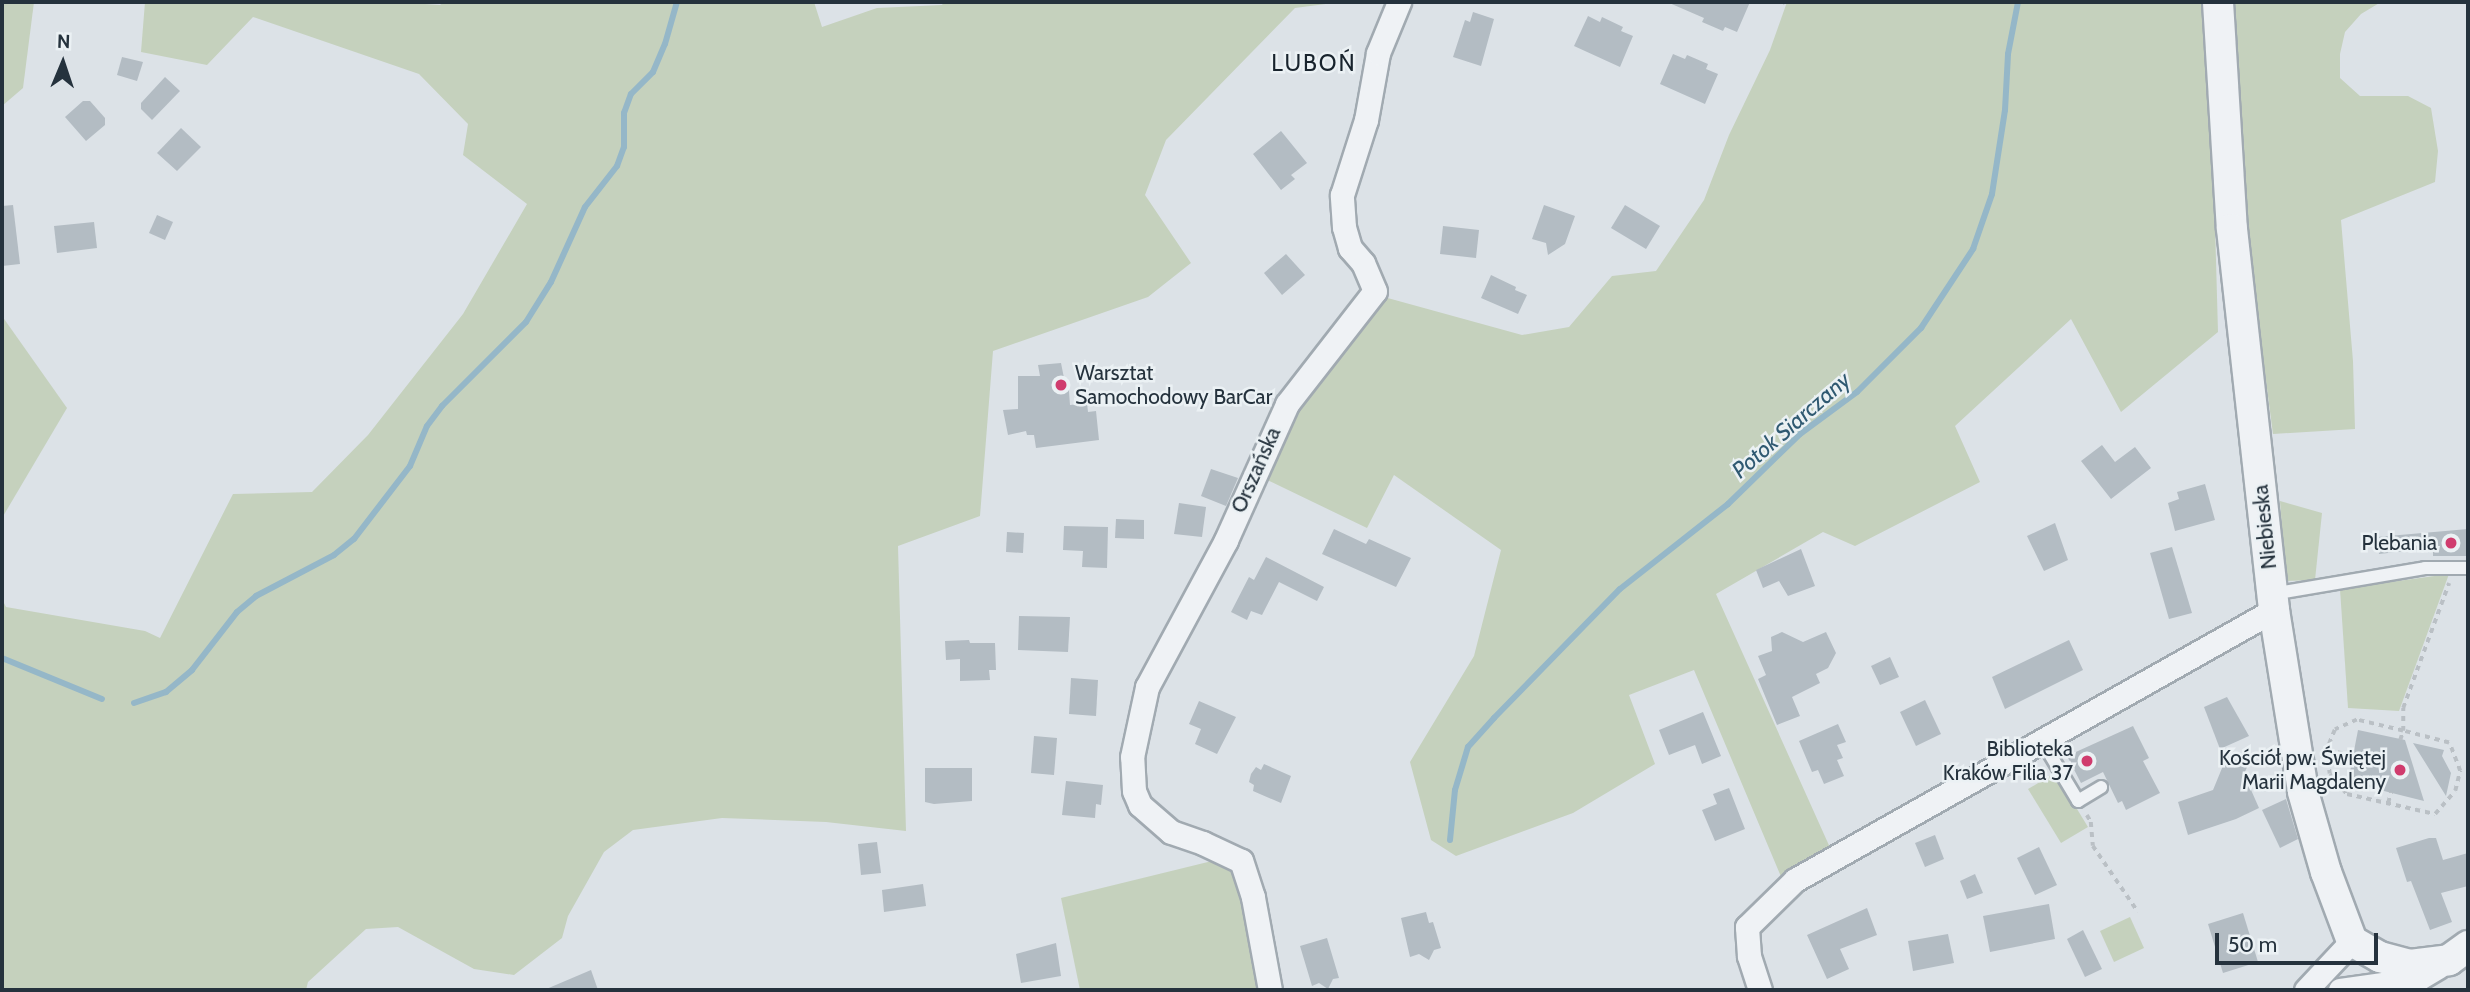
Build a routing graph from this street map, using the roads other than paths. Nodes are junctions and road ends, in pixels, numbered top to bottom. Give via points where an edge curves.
1 (1399, 2) edge
2 (2217, 2) edge
3 (2468, 568) edge
4 (2273, 602) junction
5 (2042, 741) junction
6 (2101, 787) dead end
7 (2353, 941) junction
8 (2458, 953) edge
9 (1270, 990) edge
10 (1760, 990) edge
11 (2306, 990) edge
12 (2340, 990) edge

1 - 9 street, Orszańska via 1378,53 1366,120 1342,195 1350,248 1363,263 1375,291 1287,404 1226,540 1147,687 1132,757 1134,791 1140,804 1171,832 1241,862 1253,897
2 - 4 street, Niebieska via 2232,229
3 - 4 lane via 2425,568
4 - 5 street
4 - 7 street, Niebieska via 2303,792 2326,873
5 - 6 lane via 2078,801
5 - 10 street via 1795,880 1747,927 1749,956
7 - 8 street via 2380,957 2410,965
7 - 11 street
8 - 12 street via 2418,979

